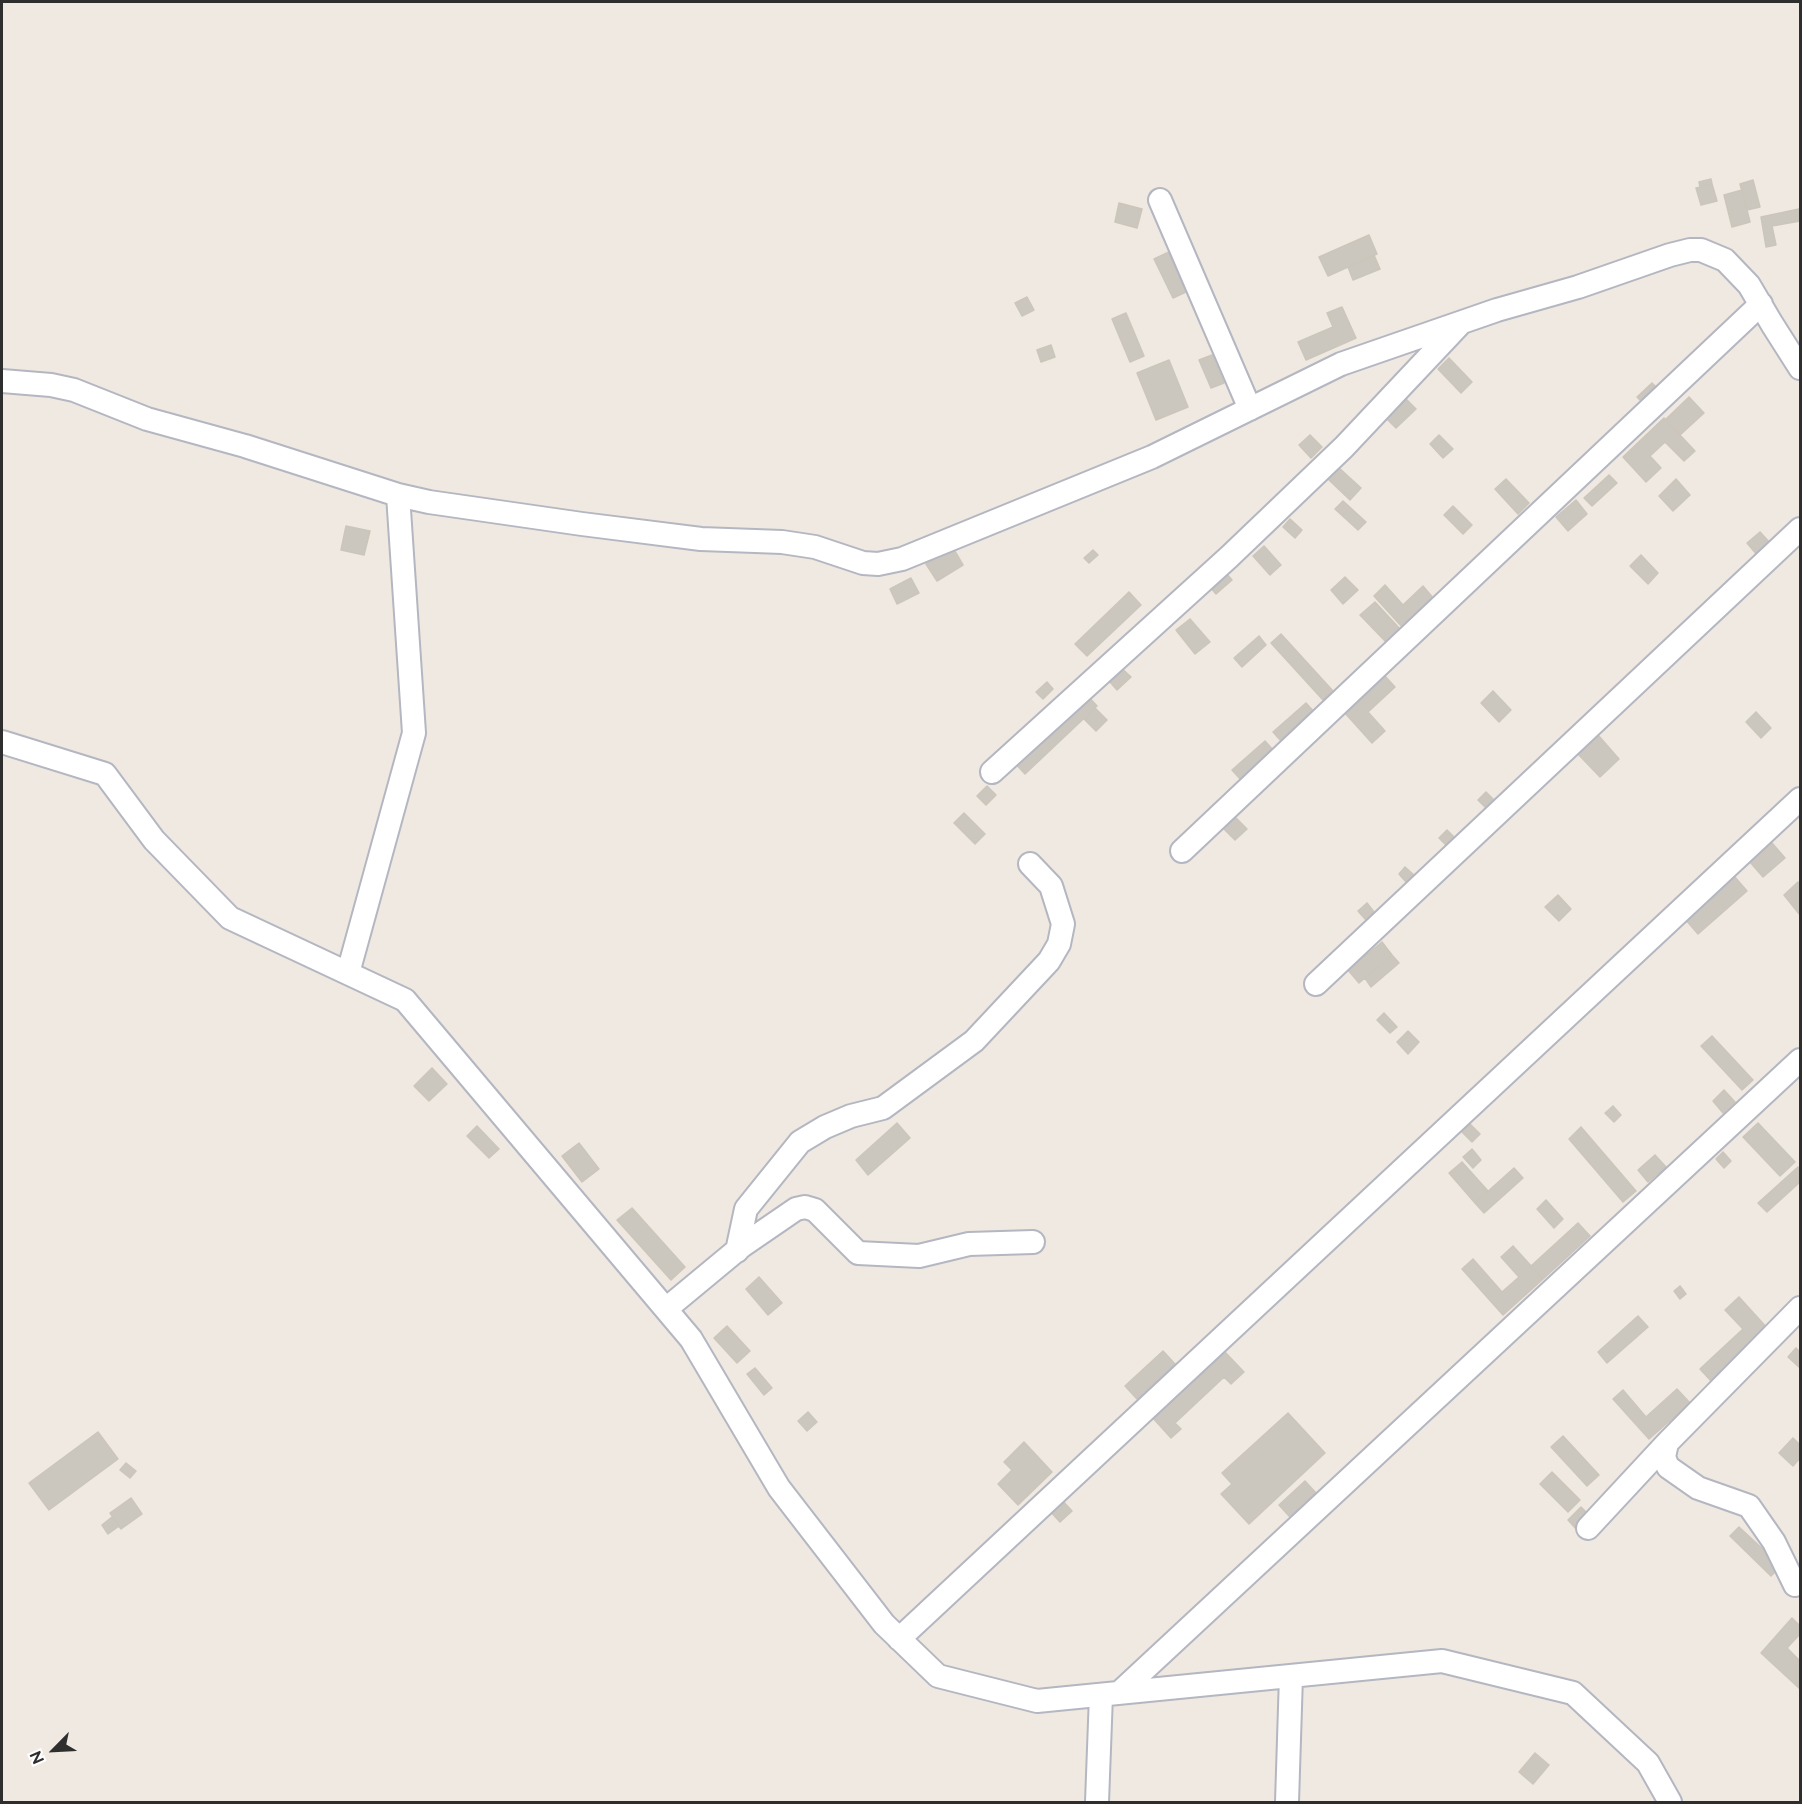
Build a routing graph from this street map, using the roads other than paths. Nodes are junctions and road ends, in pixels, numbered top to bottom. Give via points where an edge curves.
1 (1160, 200) dead end
2 (1761, 304) junction
3 (1460, 324) junction
4 (1800, 368) edge
5 (2, 381) edge
6 (1250, 409) junction
7 (398, 495) junction
8 (1800, 529) edge
9 (2, 742) edge
10 (992, 772) dead end
11 (1800, 799) edge
12 (1182, 851) dead end
13 (1030, 864) dead end
14 (348, 973) junction
15 (1316, 984) dead end
16 (1800, 1060) edge
17 (1033, 1242) dead end
18 (737, 1251) junction
19 (1800, 1308) edge
20 (666, 1309) junction
21 (1667, 1443) junction
22 (1588, 1528) dead end
23 (1799, 1586) edge
24 (900, 1639) junction
25 (1291, 1676) junction
26 (1110, 1694) junction
27 (1097, 1803) edge
28 (1287, 1803) edge
29 (1670, 1803) edge

1 - 6 street
2 - 3 street via 1725,260 1701,250 1690,250
2 - 4 street
2 - 12 street
3 - 6 street via 1341,364
3 - 10 street via 1344,447 1237,550
5 - 7 street via 74,390 147,419
6 - 7 street via 1141,462 902,559 878,564 814,547 701,539
7 - 14 street via 414,733
8 - 15 street
9 - 14 street via 105,774 154,840 230,918
11 - 24 street
13 - 18 street via 1051,886 1063,924 1059,944 1049,962 974,1041 883,1108 851,1116 801,1142 746,1209
14 - 20 street via 405,1000
16 - 26 street
17 - 18 street via 969,1244 919,1256 858,1253 815,1210 805,1207 796,1209
18 - 20 street
19 - 21 street
20 - 24 street via 692,1339 779,1488 884,1624
21 - 22 street
21 - 23 street via 1664,1457 1668,1467 1698,1488 1749,1506
24 - 26 street via 938,1676 1037,1701
25 - 26 street
25 - 28 street
25 - 29 street via 1442,1661 1573,1693 1648,1763
26 - 27 street

